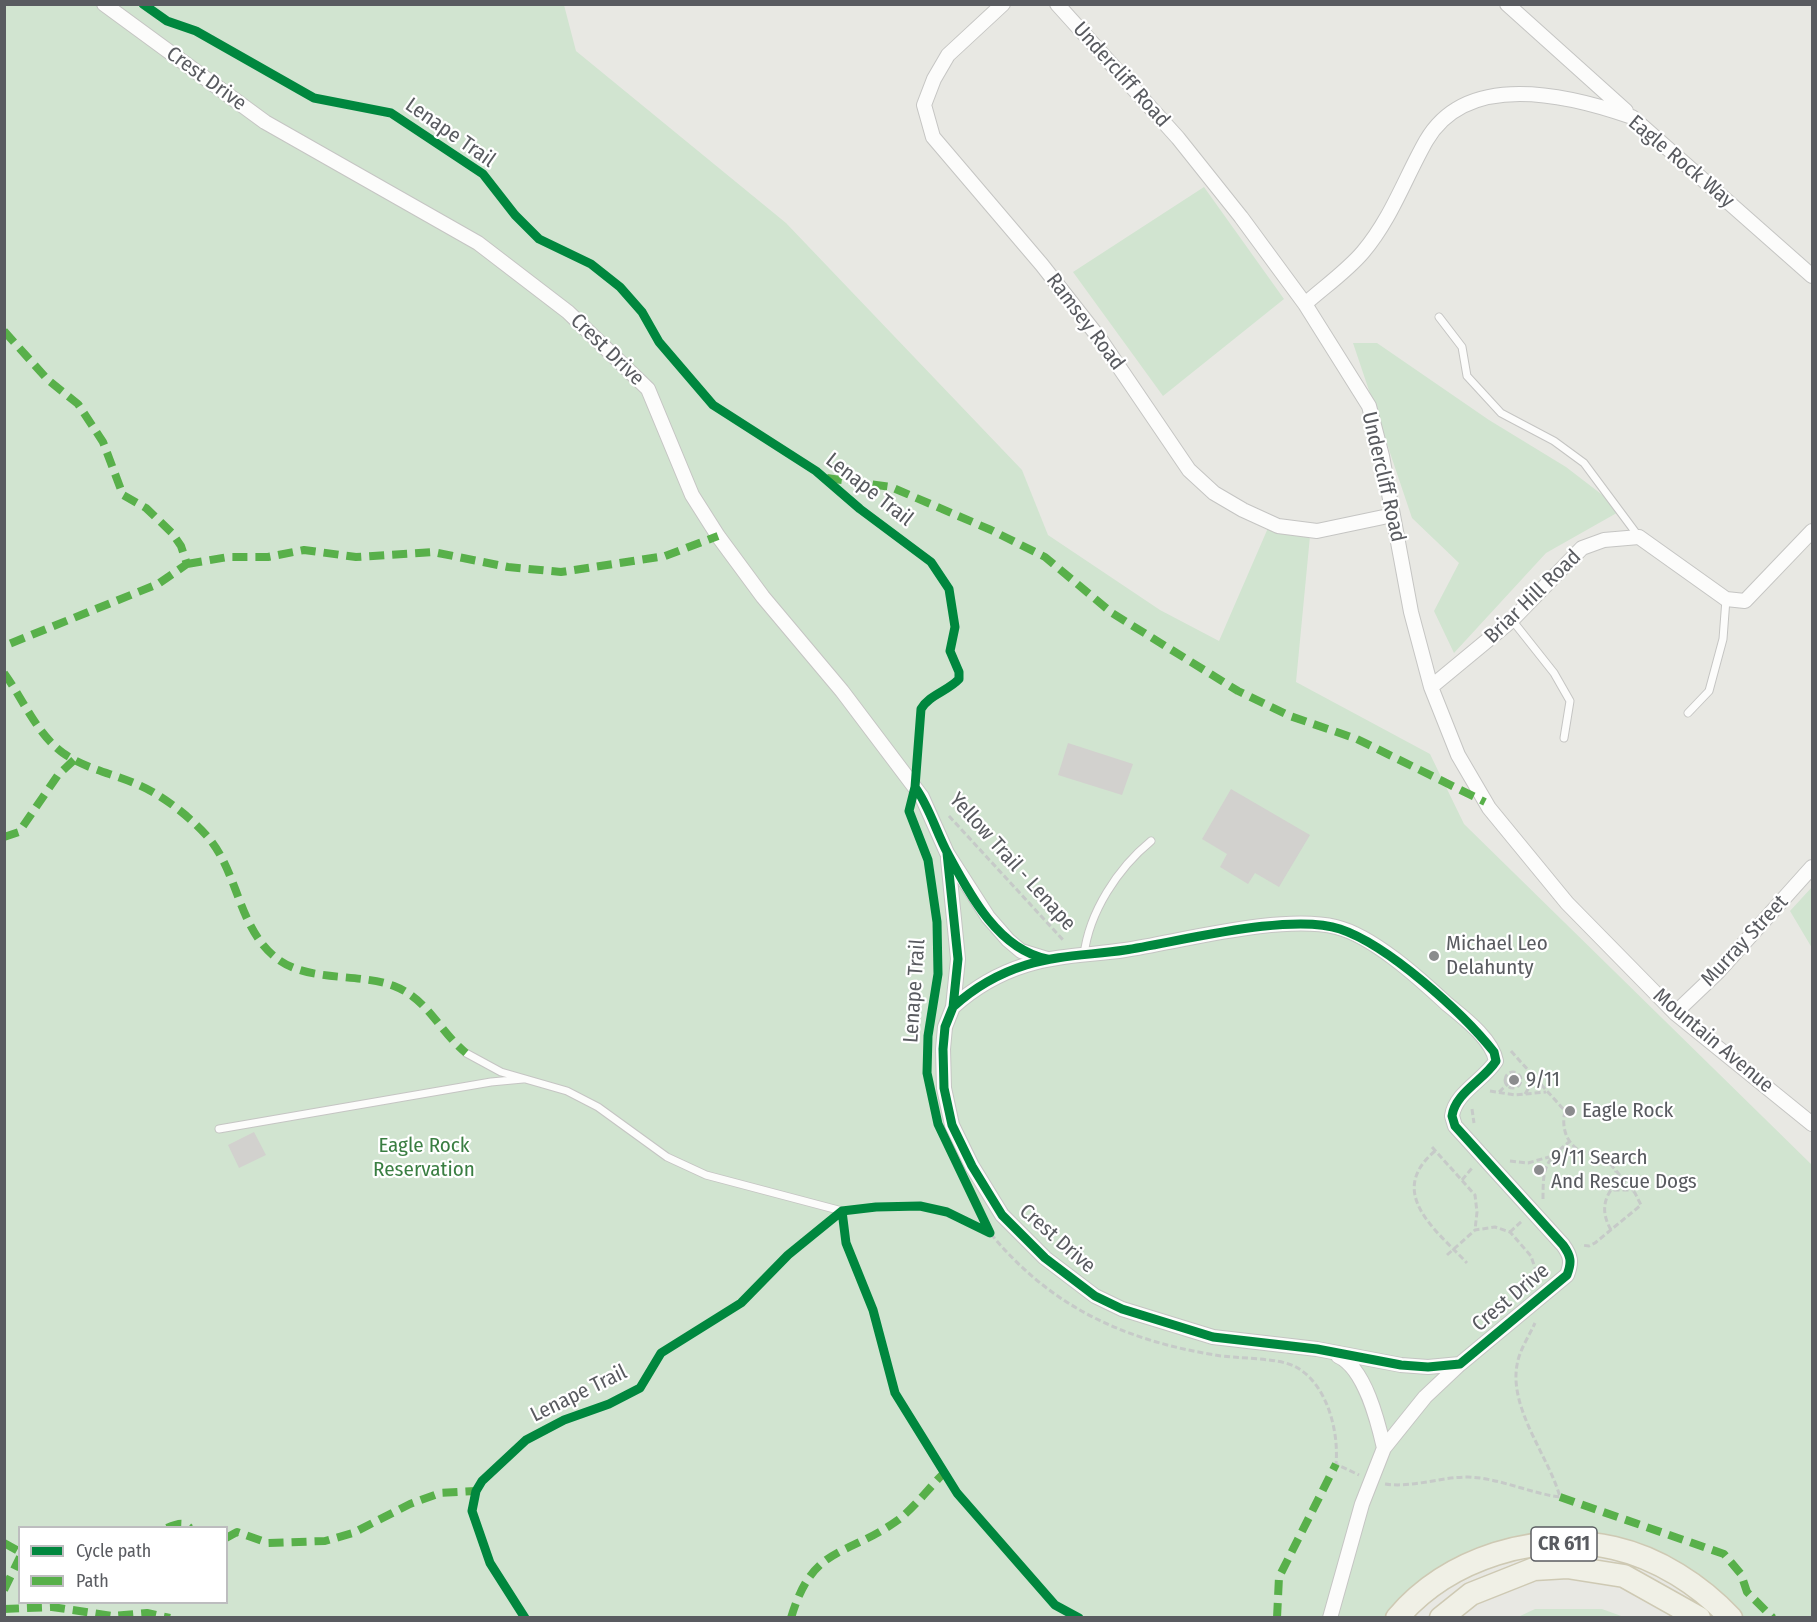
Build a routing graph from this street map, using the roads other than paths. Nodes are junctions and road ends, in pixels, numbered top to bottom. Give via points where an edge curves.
1 (104, 4) edge
2 (1003, 4) edge
3 (1057, 4) edge
4 (1507, 4) edge
5 (1632, 117) junction
6 (1812, 276) edge
7 (1305, 304) junction
8 (1439, 317) dead end
9 (1393, 515) junction
10 (1812, 531) edge
11 (1639, 537) junction
12 (1726, 599) junction
13 (1512, 620) junction
14 (1431, 687) junction
15 (1688, 713) dead end
16 (1564, 738) dead end
17 (1151, 841) dead end
18 (947, 852) junction
19 (1812, 867) edge
20 (1084, 955) junction
21 (1616, 955) joint
22 (1047, 959) junction
23 (953, 1007) junction
24 (1675, 1013) junction
25 (466, 1053) dead end
26 (528, 1079) junction
27 (1812, 1124) edge
28 (219, 1129) dead end
29 (842, 1211) road end
30 (1331, 1353) junction
31 (1460, 1364) junction
32 (1384, 1448) junction
33 (1330, 1617) edge
34 (1398, 1617) edge
35 (1441, 1617) edge
36 (1699, 1617) edge
37 (1731, 1617) edge

1 - 18 street, Crest Drive via 265,122 478,243 568,312 648,389 692,495 718,536 915,787
2 - 9 street, Ramsey Road via 948,55 934,79 924,105 933,137 1042,265 1100,339 1189,470 1214,493 1278,526 1317,531
3 - 7 street, Undercliff Road via 1178,138
4 - 5 street
5 - 6 street, Eagle Rock Way
5 - 7 street, Eagle Rock Way via 1536,94 1473,100 1449,114 1428,138 1392,210 1363,253
7 - 9 street, Undercliff Road via 1369,406
8 - 11 lane via 1462,346 1467,376 1501,413 1554,441 1584,463
9 - 14 street, Undercliff Road
10 - 12 street via 1744,601
11 - 12 street
11 - 13 street, Briar Hill Road via 1604,540 1582,548
12 - 15 lane via 1723,639 1709,691
13 - 14 street, Briar Hill Road
13 - 16 lane via 1554,673 1570,701
14 - 21 street, Undercliff Road via 1458,755 1489,808 1567,903
17 - 20 lane via 1117,875 1087,937
18 - 22 street, Crest Drive via 988,917 1008,940 1021,951
18 - 23 street, Crest Drive via 958,959
19 - 24 street, Murray Street via 1718,972
20 - 22 street, Crest Drive
20 - 31 street, Crest Drive via 1315,923 1354,934 1394,960 1460,1015 1494,1052 1496,1061 1488,1074 1458,1100 1452,1116 1455,1126 1570,1255 1571,1265 1567,1275
21 - 24 street, Mountain Avenue
22 - 23 street, Crest Drive via 974,987
23 - 30 street, Crest Drive via 945,1027 943,1049 944,1088 952,1125 1002,1215 1045,1258 1095,1296 1166,1324 1213,1337
24 - 27 street, Mountain Avenue
25 - 26 lane via 501,1072
26 - 28 lane
26 - 29 lane via 567,1091 598,1107 667,1157 706,1175
30 - 31 street, Crest Drive via 1428,1368
30 - 32 street via 1343,1358 1365,1387
31 - 32 street, Crest Drive via 1425,1397
32 - 33 street, Crest Drive via 1370,1481
34 - 37 main road, CR 611 via 1444,1577 1491,1554 1572,1544 1614,1548 1652,1561 1687,1580
35 - 36 main road, CR 611 via 1471,1594 1534,1569 1567,1567 1624,1576

